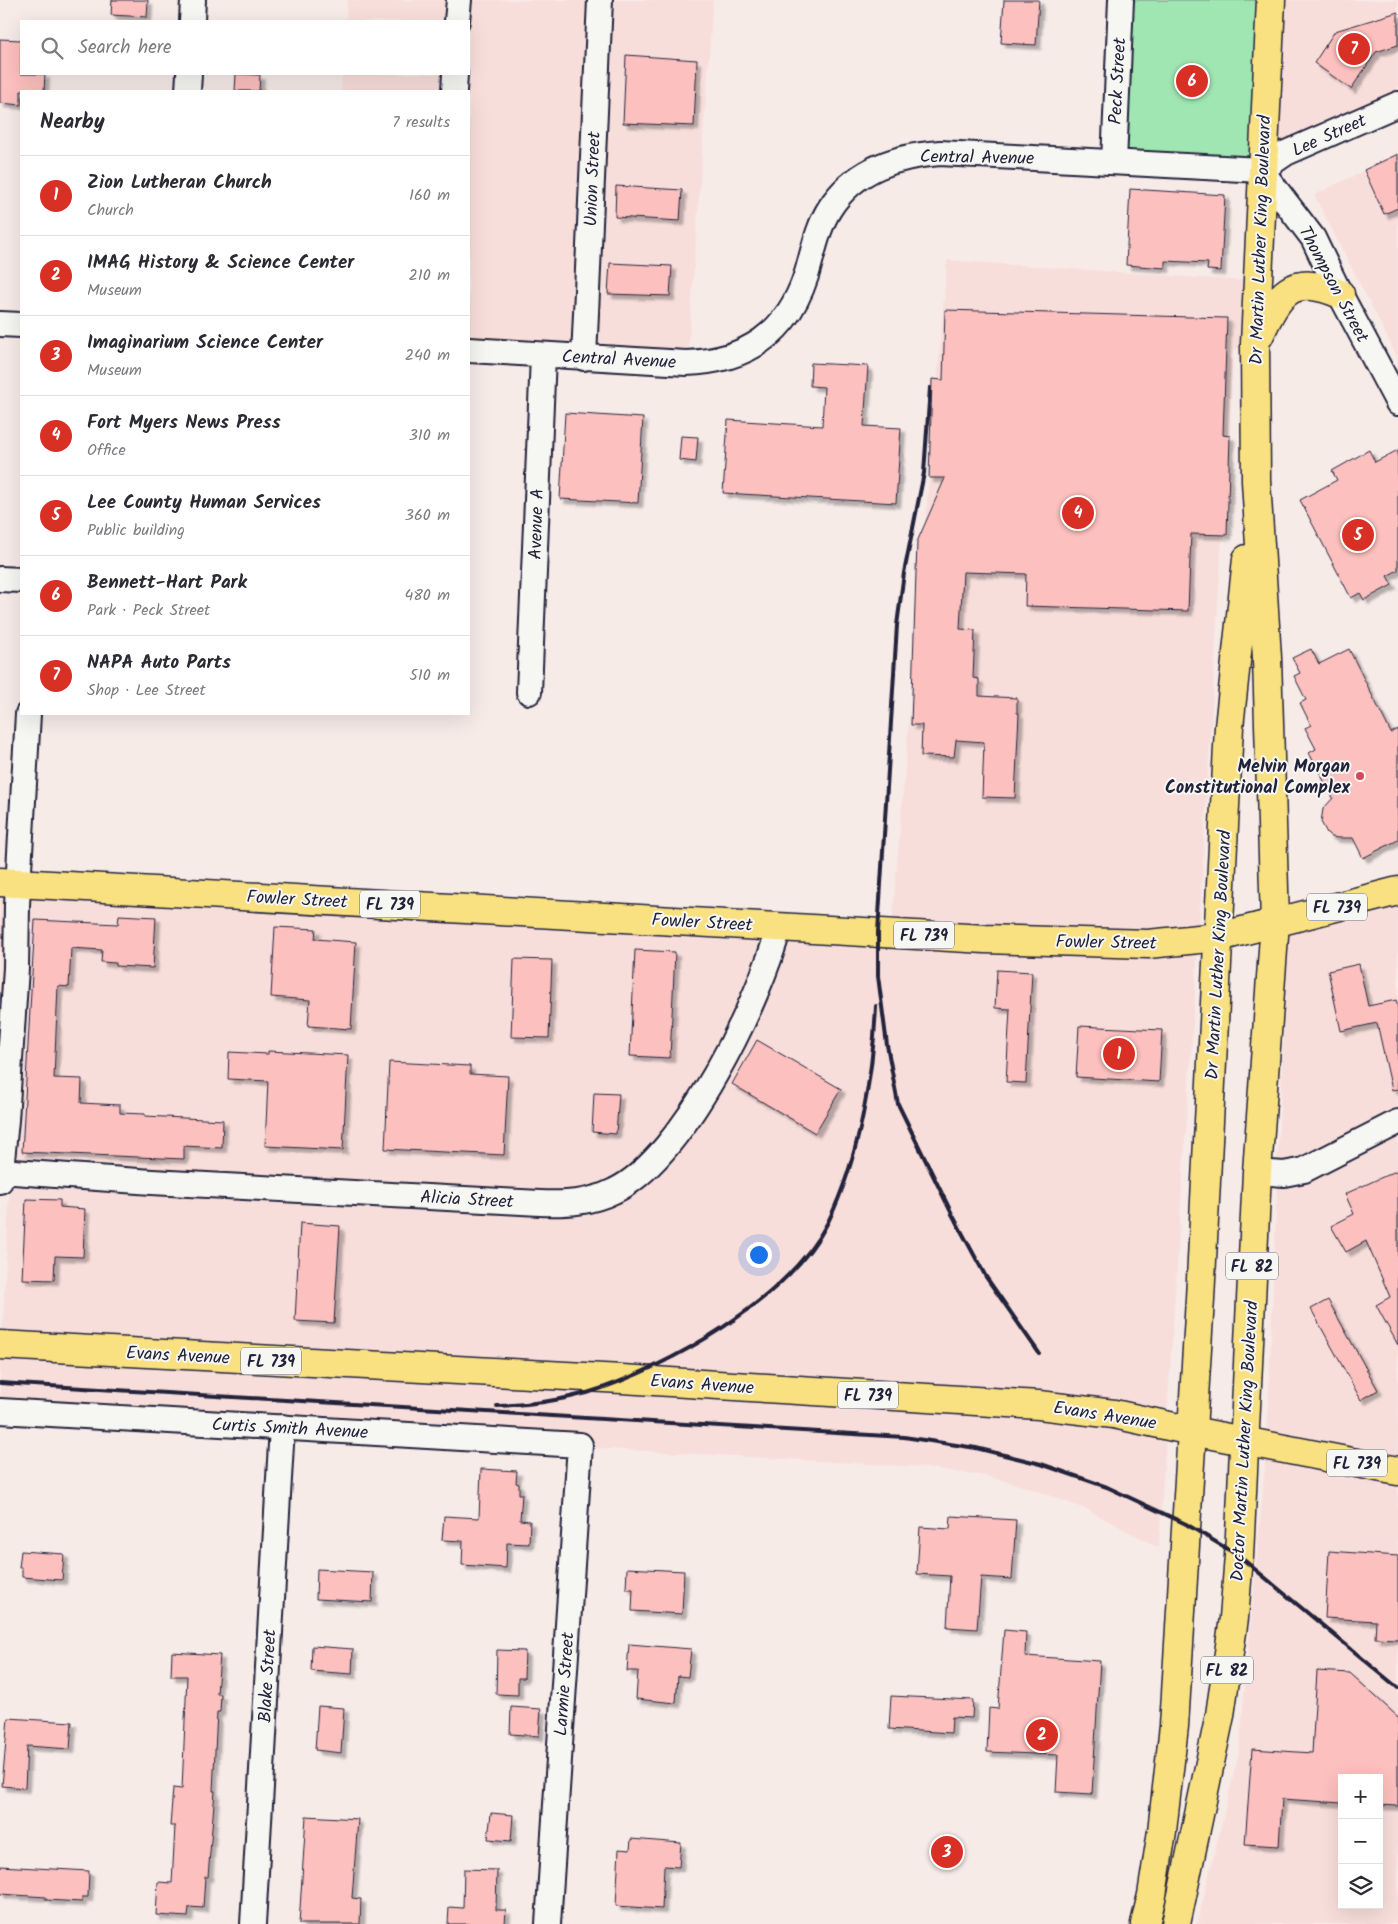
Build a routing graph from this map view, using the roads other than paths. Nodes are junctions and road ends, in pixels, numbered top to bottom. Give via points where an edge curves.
1 (193, 0) edge
2 (459, 0) edge
3 (600, 0) edge
4 (1121, 0) edge
5 (1270, 0) edge
6 (192, 20) edge
7 (458, 20) edge
8 (189, 75) edge
9 (455, 75) edge
10 (188, 90) edge
11 (454, 90) edge
12 (1398, 104) edge
13 (1114, 162) junction
14 (1262, 170) junction
15 (1340, 294) junction
16 (0, 324) edge
17 (20, 325) edge
18 (1255, 344) junction
19 (470, 350) edge
20 (543, 356) junction
21 (584, 358) junction
22 (1398, 403) edge
23 (1256, 481) junction
24 (0, 580) edge
25 (20, 580) edge
26 (1238, 652) junction
27 (530, 692) dead end
28 (28, 715) edge
29 (1273, 843) junction
30 (9, 883) edge
31 (1398, 891) edge
32 (1275, 922) junction
33 (779, 927) junction
34 (1219, 937) junction
35 (1398, 1122) edge
36 (1256, 1172) junction
37 (0, 1174) edge
38 (0, 1345) edge
39 (0, 1411) edge
40 (282, 1428) junction
41 (1192, 1431) junction
42 (1245, 1442) junction
43 (580, 1445) joint
44 (1398, 1471) edge
45 (253, 1924) edge
46 (548, 1924) edge
47 (1145, 1924) edge
48 (1176, 1924) edge

1 - 6 street
2 - 7 street
3 - 21 street, Union Street
4 - 13 street, Peck Street
5 - 14 main road, Dr Martin Luther King Boulevard / FL 82
8 - 10 street
9 - 11 street
12 - 14 street, Lee Street via 1286,153
13 - 14 street, Central Avenue
13 - 21 street, Central Avenue via 940,153 899,158 858,177 829,209 797,300 786,317 753,346 729,358 709,362
14 - 15 street, Thompson Street via 1313,238
14 - 18 main road, Dr Martin Luther King Boulevard / FL 82
15 - 18 main road via 1311,285 1290,290 1271,310
15 - 22 street, Thompson Street
16 - 17 street
18 - 23 main road, Dr Martin Luther King Boulevard / FL 82
19 - 20 street, Central Avenue
20 - 21 street, Central Avenue
20 - 27 street, Avenue A
23 - 26 main road, Dr Martin Luther King Boulevard / FL 82
23 - 29 main road, Dr Martin Luther King Boulevard / FL 82
24 - 25 street
26 - 29 main road via 1250,655 1257,670 1261,814
26 - 34 main road, Dr Martin Luther King Boulevard / FL 82 via 1229,727
28 - 30 street
29 - 32 main road, Dr Martin Luther King Boulevard / FL 82
30 - 33 main road, Fowler Street / FL 739
30 - 37 street via 16,968
31 - 32 main road, Fowler Street / FL 739
32 - 34 main road, Fowler Street / FL 739
32 - 36 main road, Doctor Martin Luther King Boulevard / FL 82
33 - 34 main road, Fowler Street / FL 739 via 1148,944
33 - 37 street, Alicia Street via 772,955 727,1054 681,1128 654,1161 631,1181 594,1199 570,1204 540,1204
34 - 41 main road, Dr Martin Luther King Boulevard / FL 82
35 - 36 street via 1304,1170 1284,1174
36 - 42 main road, Doctor Martin Luther King Boulevard / FL 82
38 - 41 main road, Evans Avenue / FL 739 via 1040,1405 1114,1414
39 - 40 street, Curtis Smith Avenue
40 - 43 street, Curtis Smith Avenue
40 - 45 street, Blake Street
41 - 42 main road, Evans Avenue / FL 739
41 - 47 main road, FL 82 via 1174,1726 1162,1831
42 - 44 main road, Evans Avenue / FL 739
42 - 48 main road, Doctor Martin Luther King Boulevard / FL 82 via 1237,1583 1224,1693
43 - 46 street, Larmie Street

